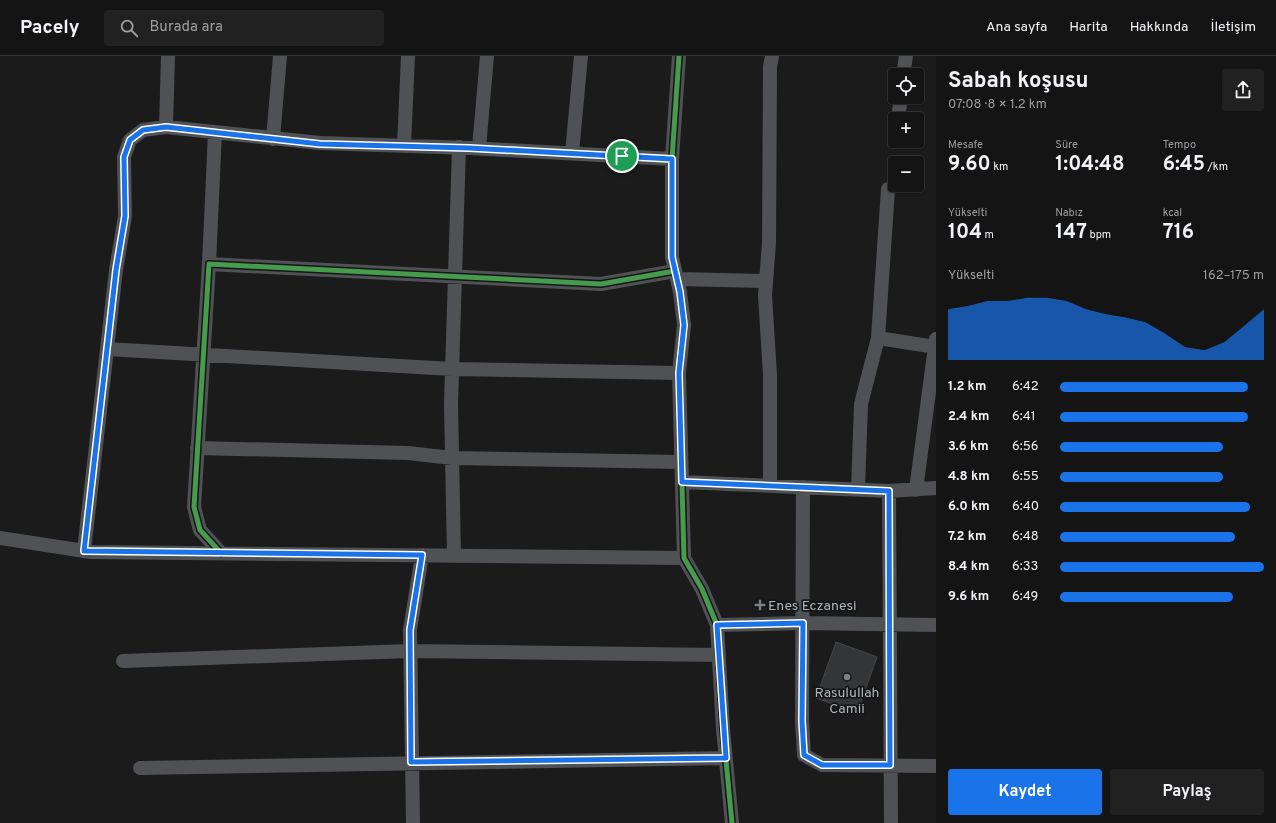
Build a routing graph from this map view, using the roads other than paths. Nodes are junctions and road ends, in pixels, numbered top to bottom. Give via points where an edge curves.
1 (168, 56) edge
2 (280, 56) edge
3 (408, 56) edge
4 (487, 56) edge
5 (581, 56) edge
6 (679, 56) edge
7 (772, 56) edge
8 (906, 56) edge
9 (904, 68) edge
10 (166, 127) junction
11 (215, 132) junction
12 (274, 139) junction
13 (404, 146) junction
14 (459, 148) junction
15 (479, 148) junction
16 (572, 153) junction
17 (672, 159) junction
18 (888, 190) dead end
19 (209, 264) junction
20 (676, 275) junction
21 (455, 276) junction
22 (766, 281) junction
23 (878, 338) junction
24 (935, 344) edge
25 (107, 349) junction
26 (202, 354) junction
27 (452, 369) junction
28 (679, 373) junction
29 (197, 448) junction
30 (452, 458) junction
31 (681, 462) junction
32 (682, 482) junction
33 (770, 486) junction
34 (803, 487) junction
35 (936, 488) edge
36 (858, 489) junction
37 (916, 490) junction
38 (889, 491) junction
39 (0, 538) edge
40 (84, 551) junction
41 (221, 553) junction
42 (422, 555) junction
43 (454, 556) junction
44 (684, 558) junction
45 (803, 623) junction
46 (890, 624) junction
47 (717, 625) junction
48 (936, 625) edge
49 (410, 651) junction
50 (719, 655) junction
51 (123, 661) dead end
52 (726, 758) junction
53 (411, 762) junction
54 (890, 765) junction
55 (936, 766) edge
56 (140, 768) dead end
57 (413, 823) edge
58 (732, 823) edge
59 (891, 823) edge

1 - 10 street
2 - 12 street
3 - 13 street
4 - 15 street
5 - 16 street
6 - 17 street
7 - 22 street
8 - 9 street
10 - 11 street
10 - 25 street via 143,130 130,140 124,157 125,216
11 - 12 street
11 - 19 street
12 - 13 street via 320,144
13 - 14 street
14 - 15 street
14 - 21 street
15 - 16 street
16 - 17 street
17 - 20 street via 672,257
18 - 23 street
19 - 21 street
19 - 26 street
20 - 21 street via 601,284
20 - 22 street
20 - 28 street via 684,325
21 - 27 street
22 - 33 street via 770,376
23 - 24 street
23 - 36 street via 861,404
24 - 37 street
25 - 26 street
25 - 40 street
26 - 27 street
26 - 29 street
27 - 28 street
27 - 30 street
28 - 31 street
29 - 30 street via 408,453
29 - 41 street via 194,507 200,530
30 - 31 street
30 - 43 street
31 - 32 street
32 - 33 street
32 - 44 street
33 - 34 street
34 - 36 street
34 - 45 street
35 - 37 street
36 - 38 street
37 - 38 street
38 - 46 street
39 - 40 street
40 - 41 street
41 - 42 street
42 - 43 street
42 - 49 street via 410,630
43 - 44 street
44 - 47 street via 702,589
45 - 46 street
45 - 47 street
45 - 54 street via 804,755 822,765
46 - 48 street
46 - 54 street
47 - 50 street
49 - 50 street
49 - 51 street
49 - 53 street
50 - 52 street
52 - 53 street
52 - 58 street
53 - 56 street
53 - 57 street
54 - 55 street
54 - 59 street

